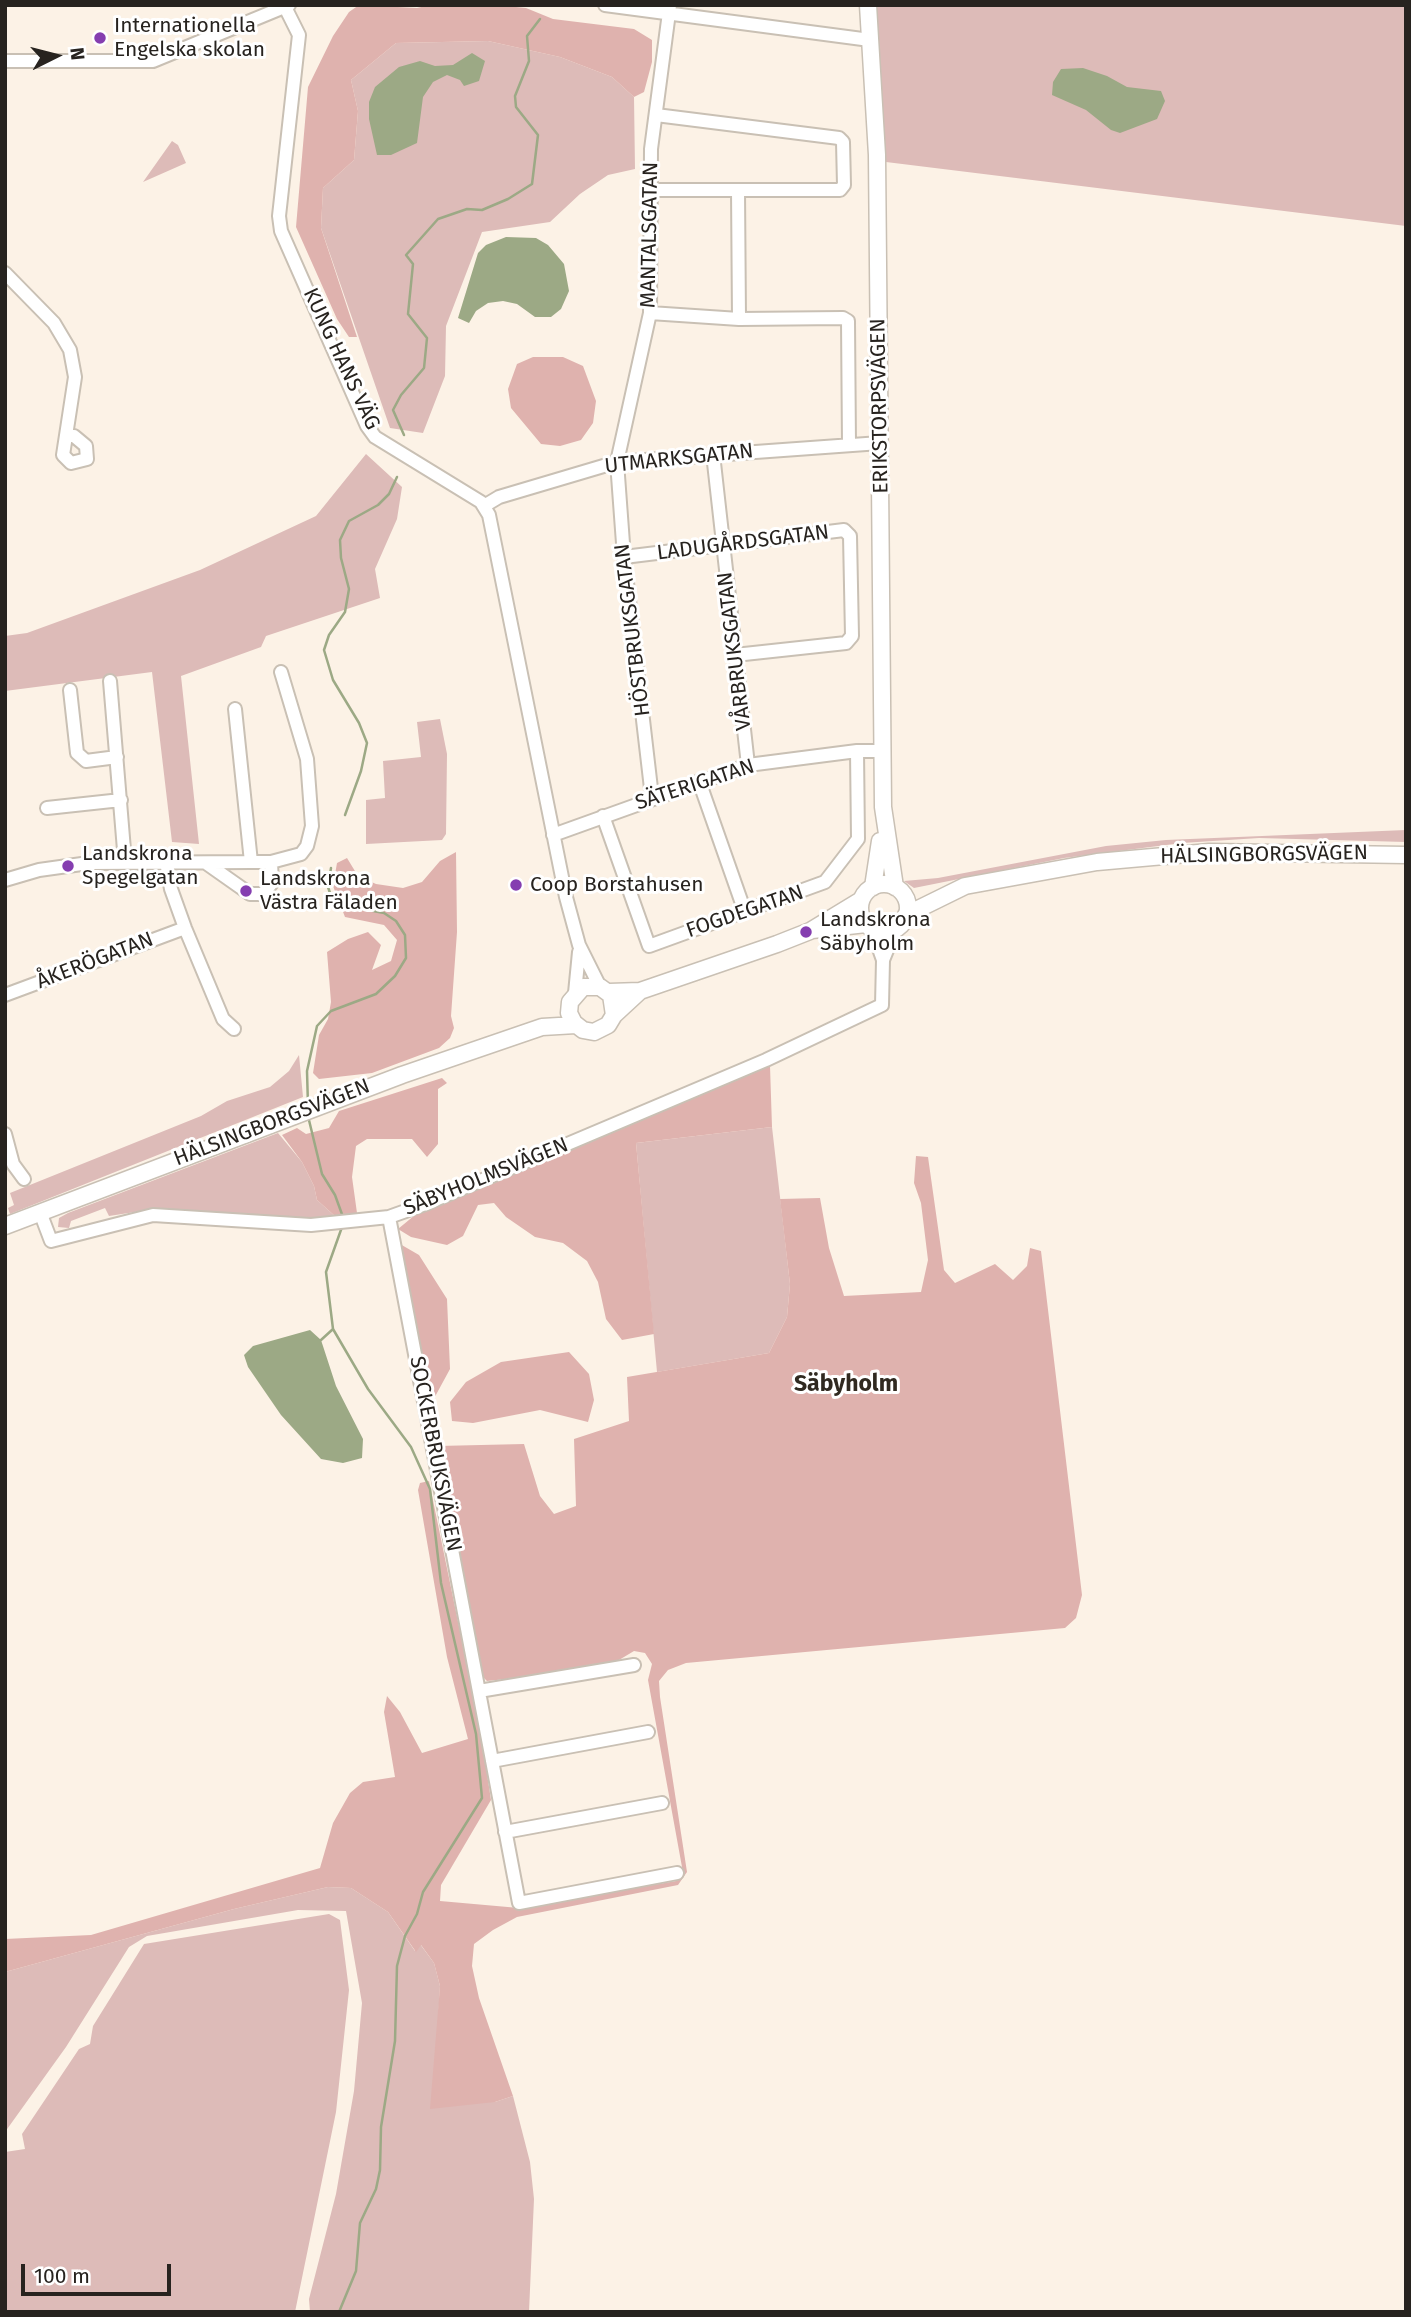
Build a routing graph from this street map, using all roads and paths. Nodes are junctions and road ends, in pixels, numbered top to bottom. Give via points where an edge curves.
1 (605, 5) edge
2 (868, 5) edge
3 (286, 6) edge
4 (669, 9) edge
5 (870, 40) junction
6 (5, 61) edge
7 (656, 115) junction
8 (652, 190) junction
9 (738, 190) junction
10 (5, 273) edge
11 (650, 313) junction
12 (740, 319) junction
13 (67, 436) dead end
14 (880, 443) junction
15 (849, 445) junction
16 (713, 454) junction
17 (617, 462) junction
18 (484, 506) junction
19 (722, 547) junction
20 (624, 557) junction
21 (735, 655) junction
22 (281, 672) dead end
23 (110, 681) dead end
24 (70, 690) dead end
25 (235, 709) dead end
26 (857, 751) junction
27 (883, 751) junction
28 (117, 757) junction
29 (748, 765) junction
30 (699, 781) junction
31 (652, 797) junction
32 (121, 800) junction
33 (883, 807) junction
34 (47, 808) dead end
35 (604, 816) junction
36 (553, 835) junction
37 (1406, 855) edge
38 (125, 862) junction
39 (251, 862) junction
40 (271, 862) junction
41 (166, 863) junction
42 (206, 863) junction
43 (6, 876) edge
44 (873, 887) junction
45 (957, 889) junction
46 (898, 890) junction
47 (861, 900) junction
48 (745, 912) junction
49 (901, 922) junction
50 (869, 926) junction
51 (185, 928) junction
52 (810, 931) junction
53 (579, 945) junction
54 (883, 960) junction
55 (604, 990) junction
56 (639, 991) junction
57 (5, 995) edge
58 (572, 999) junction
59 (614, 1015) junction
60 (576, 1026) junction
61 (541, 1027) junction
62 (234, 1029) dead end
63 (5, 1134) edge
64 (24, 1179) dead end
65 (40, 1212) junction
66 (389, 1217) junction
67 (5, 1226) edge
68 (634, 1665) dead end
69 (480, 1691) junction
70 (648, 1732) dead end
71 (492, 1761) junction
72 (662, 1803) dead end
73 (505, 1832) junction
74 (677, 1873) dead end

1 - 4 street
2 - 5 main road, ERIKSTORPSVÄGEN
3 - 6 street via 153,61
3 - 18 street, KUNG HANS VÄG via 299,35 281,231 375,437
4 - 5 street
4 - 7 street, MANTALSGATAN
5 - 14 main road, ERIKSTORPSVÄGEN via 877,155
7 - 8 street, MANTALSGATAN
7 - 9 street via 843,142 844,185 840,190
8 - 9 street
8 - 11 street, MANTALSGATAN
9 - 12 street
10 - 13 street via 54,323 70,350 75,377
11 - 12 street
11 - 17 street, MANTALSGATAN
12 - 15 street via 848,321
14 - 15 street, UTMARKSGATAN
14 - 27 main road, ERIKSTORPSVÄGEN
15 - 16 street, UTMARKSGATAN
16 - 17 street, UTMARKSGATAN
16 - 19 street, VÅRBRUKSGATAN
17 - 18 street, UTMARKSGATAN via 499,497
17 - 20 street, HÖSTBRUKSGATAN
18 - 36 street
19 - 20 street, LADUGÅRDSGATAN
19 - 21 street, VÅRBRUKSGATAN
19 - 21 street, LADUGÅRDSGATAN via 844,530 850,536 852,636 846,643
20 - 31 street, HÖSTBRUKSGATAN
21 - 29 street, VÅRBRUKSGATAN
22 - 40 street via 307,759 312,826 301,854
23 - 28 street
24 - 28 street via 77,753 86,761
25 - 39 street
26 - 27 street, SÄTERIGATAN
26 - 29 street, SÄTERIGATAN
26 - 48 street, FOGDEGATAN via 858,839 852,848 823,884
27 - 33 main road, ERIKSTORPSVÄGEN
28 - 32 street
29 - 30 street, SÄTERIGATAN
30 - 31 street, SÄTERIGATAN
30 - 48 street
31 - 35 street, SÄTERIGATAN
32 - 34 street
32 - 38 street
33 - 44 main road, ERIKSTORPSVÄGEN
33 - 46 main road, ERIKSTORPSVÄGEN
35 - 36 street, SÄTERIGATAN
35 - 48 street, FOGDEGATAN via 649,946
36 - 53 street
37 - 45 main road, HÄLSINGBORGSVÄGEN via 1209,852 1034,871
38 - 41 street
38 - 43 street
39 - 40 street
39 - 42 street
40 - 42 street via 271,886 254,895
41 - 42 street
41 - 51 street
44 - 46 main road via 884,884
44 - 47 main road
45 - 46 main road, HÄLSINGBORGSVÄGEN
45 - 49 main road, HÄLSINGBORGSVÄGEN
46 - 49 main road via 907,904
47 - 50 main road via 860,912
47 - 52 main road
49 - 50 main road via 881,932
49 - 54 street, SÄBYHOLMSVÄGEN
50 - 52 main road
50 - 54 street, SÄBYHOLMSVÄGEN
51 - 57 street, ÅKERÖGATAN
51 - 62 street via 223,1019
52 - 56 main road
53 - 55 street
53 - 58 street
54 - 66 street, SÄBYHOLMSVÄGEN via 882,1005 597,1132
55 - 56 main road
55 - 58 main road via 587,986
55 - 59 main road via 615,1003
56 - 59 main road
58 - 60 main road via 570,1016
58 - 61 main road, HÄLSINGBORGSVÄGEN
59 - 60 main road via 598,1031
60 - 61 main road, HÄLSINGBORGSVÄGEN
61 - 65 main road, HÄLSINGBORGSVÄGEN via 343,1096
63 - 64 street via 13,1164
65 - 66 street, SÄBYHOLMSVÄGEN via 51,1241 153,1215 311,1225
65 - 67 main road, HÄLSINGBORGSVÄGEN
66 - 69 street, SOCKERBRUKSVÄGEN
68 - 69 street
69 - 71 street, SOCKERBRUKSVÄGEN
70 - 71 street
71 - 73 street, SOCKERBRUKSVÄGEN
72 - 73 street
73 - 74 street, SOCKERBRUKSVÄGEN via 519,1903

